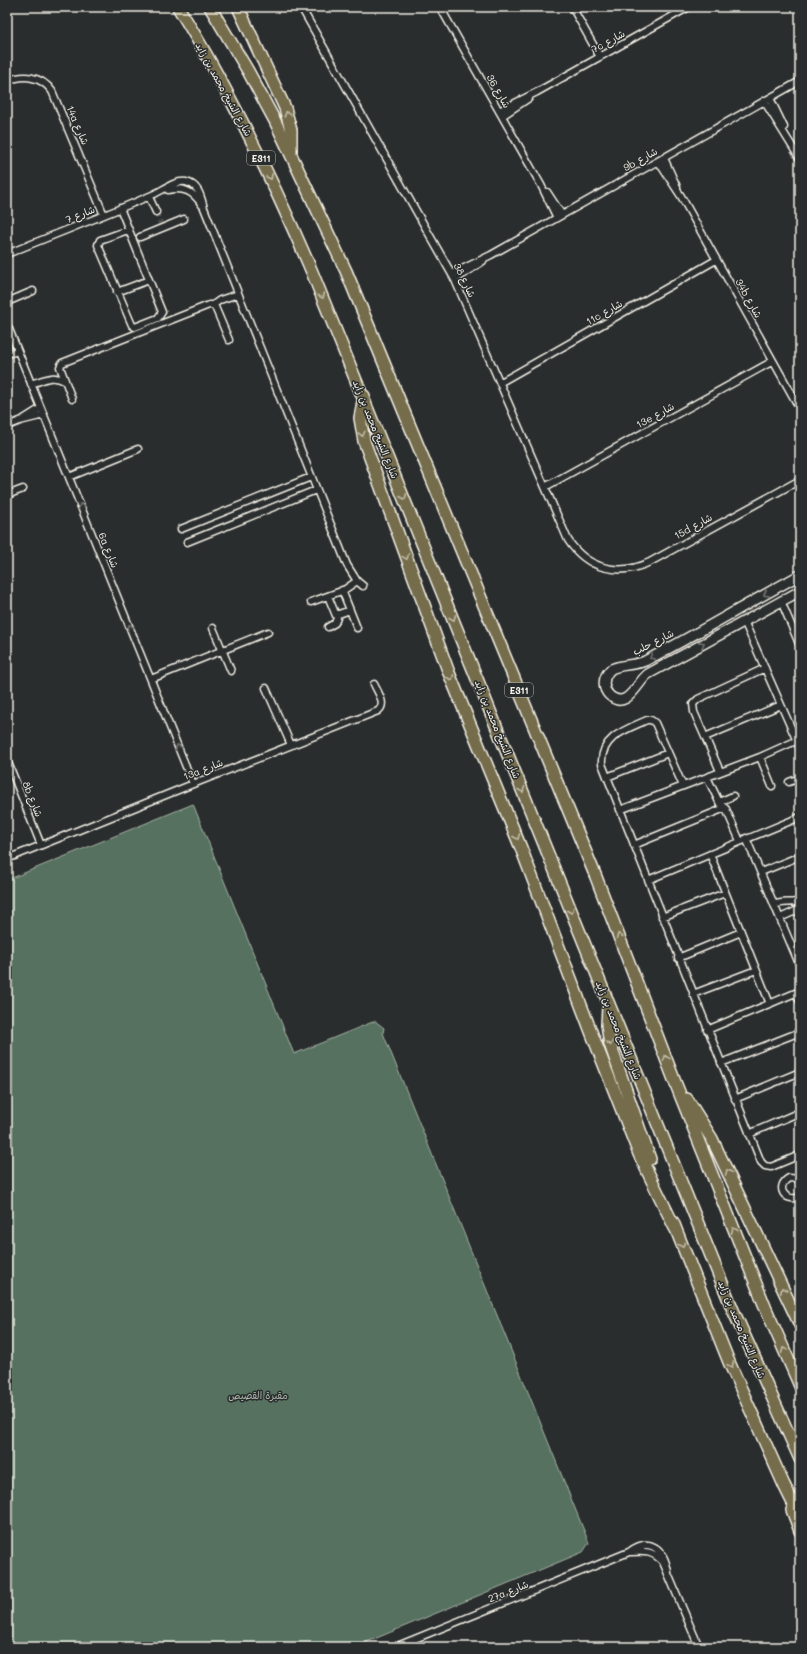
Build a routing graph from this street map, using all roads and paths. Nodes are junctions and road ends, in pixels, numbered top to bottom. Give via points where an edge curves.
1 (178, 7) edge
2 (210, 7) edge
3 (238, 7) edge
4 (301, 7) edge
5 (440, 7) edge
6 (572, 7) edge
7 (689, 7) edge
8 (600, 57) junction
9 (7, 81) edge
10 (800, 81) edge
11 (767, 99) junction
12 (500, 113) junction
13 (291, 152) junction
14 (661, 159) junction
15 (800, 159) edge
16 (149, 196) junction
17 (120, 208) junction
18 (156, 212) tunnel mouth
19 (104, 215) junction
20 (560, 216) junction
21 (184, 219) dead end
22 (128, 230) junction
23 (140, 237) dead end
24 (7, 254) edge
25 (716, 260) junction
26 (454, 277) junction
27 (149, 280) junction
28 (33, 291) dead end
29 (117, 292) junction
30 (238, 294) junction
31 (7, 302) edge
32 (213, 305) junction
33 (7, 324) edge
34 (9, 335) edge
35 (229, 340) dead end
36 (18, 351) junction
37 (7, 354) edge
38 (773, 361) junction
39 (65, 381) junction
40 (501, 382) junction
41 (31, 384) junction
42 (7, 386) edge
43 (7, 392) edge
44 (364, 396) junction
45 (72, 399) dead end
46 (41, 408) junction
47 (800, 409) edge
48 (44, 415) junction
49 (20, 421) junction
50 (7, 426) edge
51 (138, 449) dead end
52 (68, 477) junction
53 (311, 477) junction
54 (798, 479) edge
55 (545, 487) junction
56 (23, 489) dead end
57 (316, 490) junction
58 (7, 494) edge
59 (181, 529) dead end
60 (187, 542) dead end
61 (596, 565) joint
62 (800, 575) edge
63 (357, 581) junction
64 (363, 586) dead end
65 (342, 590) junction
66 (800, 591) edge
67 (328, 596) junction
68 (781, 601) junction
69 (311, 602) dead end
70 (350, 610) junction
71 (336, 615) junction
72 (744, 622) junction
73 (328, 627) dead end
74 (213, 628) dead end
75 (357, 628) dead end
76 (268, 632) dead end
77 (800, 646) edge
78 (222, 650) junction
79 (764, 668) junction
80 (231, 672) dead end
81 (151, 679) junction
82 (374, 684) dead end
83 (266, 688) dead end
84 (781, 706) junction
85 (705, 737) junction
86 (798, 740) edge
87 (291, 745) junction
88 (800, 748) edge
89 (668, 753) junction
90 (760, 757) junction
91 (7, 760) edge
92 (720, 771) junction
93 (607, 777) junction
94 (707, 777) junction
95 (800, 778) edge
96 (789, 782) dead end
97 (193, 784) junction
98 (683, 786) junction
99 (772, 786) dead end
100 (733, 796) dead end
101 (719, 802) junction
102 (725, 808) junction
103 (620, 810) junction
104 (800, 817) edge
105 (746, 838) junction
106 (740, 841) junction
107 (41, 845) junction
108 (634, 845) junction
109 (710, 854) junction
110 (800, 856) edge
111 (7, 859) edge
112 (760, 872) junction
113 (648, 880) junction
114 (725, 893) junction
115 (800, 901) edge
116 (774, 905) junction
117 (800, 910) edge
118 (662, 917) junction
119 (780, 918) junction
120 (741, 932) junction
121 (797, 952) edge
122 (678, 958) junction
123 (800, 966) edge
124 (756, 970) junction
125 (798, 992) edge
126 (693, 994) junction
127 (800, 1002) edge
128 (770, 1004) junction
129 (608, 1005) junction
130 (707, 1030) junction
131 (800, 1032) edge
132 (721, 1063) junction
133 (799, 1074) edge
134 (675, 1082) junction
135 (735, 1099) junction
136 (800, 1112) edge
137 (749, 1134) junction
138 (800, 1155) edge
139 (800, 1179) edge
140 (800, 1197) edge
141 (675, 1228) junction
142 (800, 1325) edge
143 (800, 1386) edge
144 (800, 1459) edge
145 (784, 1485) junction
146 (800, 1517) edge
147 (800, 1531) edge
148 (395, 1647) edge
149 (699, 1647) edge

1 -> 44 highway, شارع الشيخ محمد بن زايد / E311 via 230,98 273,184
2 - 13 highway, E311 via 248,70
13 -> 3 highway via 291,130 285,108
4 - 26 street, شارع 38
5 - 12 street, شارع 36
6 - 8 street
7 - 8 street, 7c شارع
8 - 12 street, 7c شارع
9 - 19 street, 14a شارع via 30,77 39,79 49,87
10 - 11 street, 9b شارع
11 - 14 street, 9b شارع
11 - 15 street
12 - 20 street, شارع 36
134 -> 13 highway, E311 via 596,877 368,321
14 - 20 street, 9b شارع
14 - 25 street, 34b شارع
16 - 17 street, شارع 7
16 - 18 street
16 - 30 street, شارع 7 via 176,188 186,189 199,200
17 - 19 street, شارع 7
17 - 22 street
19 - 24 street, شارع 7
20 - 26 street, 9b شارع
21 - 23 street
22 - 27 street
22 - 29 street via 100,240 98,244
25 - 38 street, 34b شارع
25 - 40 street, 11c شارع
26 - 40 street, شارع 38
27 - 29 street
27 - 29 street via 162,312 158,318 135,327 132,327
28 - 31 street
30 - 32 street
30 - 53 street
32 - 35 street
32 - 39 street via 62,363 60,367
33 - 34 street, 6a شارع
34 - 36 street, 6a شارع
36 - 37 street
36 - 41 street, 6a شارع
38 - 47 street, 34b شارع
38 - 55 street, 13e شارع
39 - 41 street via 52,377
39 - 45 street
40 - 55 street, شارع 38
41 - 46 street, 6a شارع
42 - 43 street
44 -> 129 highway, شارع الشيخ محمد بن زايد / E311
44 -> 141 highway via 360,418 364,441 437,642 521,848 631,1134
46 - 48 street, 6a شارع
46 - 49 street
48 - 49 street
48 - 52 street, 6a شارع
49 - 50 street
51 - 52 street
81 -> 52 street, 6a شارع
53 - 57 street
53 - 59 street
54 - 61 street, 15d شارع via 642,566 619,570
55 - 61 street, شارع 38 via 568,540 577,552
56 - 58 street
57 - 60 street
57 - 63 street via 347,565
62 -> 72 street, شارع حلب via 643,662 612,669 605,676 606,692 620,699 630,696 648,674
63 - 64 street
63 - 65 street
65 - 67 street
65 - 70 street
66 - 68 street, شارع حلب
67 - 69 street
67 - 71 street
68 - 72 street, شارع حلب
68 - 77 street
70 - 71 street
70 - 75 street
71 - 73 street via 337,620
72 - 79 street
74 - 78 street
76 - 78 street
78 - 80 street
78 - 81 street
79 - 84 street
79 - 85 street via 695,701 693,708
97 -> 81 street, 6a شارع
82 - 87 street, 13a شارع via 382,703 380,710
83 - 87 street
84 - 85 street
84 - 86 street
85 - 92 street
86 - 88 street
86 - 90 street
87 - 97 street, 13a شارع
89 - 93 street
89 - 93 street via 654,721 647,720 609,741 602,762
89 - 98 street
90 - 92 street
90 - 99 street
91 - 107 street, 8b شارع
92 - 94 street
93 - 103 street
94 - 98 street
94 - 101 street
95 - 96 street
97 - 107 street, 13a شارع
98 - 103 street
100 - 101 street
101 - 102 street
102 - 106 street
102 - 108 street
103 - 108 street
104 - 105 street
105 - 106 street
105 - 112 street
106 - 109 street
107 - 111 street, 13a شارع
108 - 113 street
109 - 113 street
109 - 114 street
110 - 112 street
112 - 116 street
113 - 118 street
114 - 118 street
114 - 120 street
115 - 116 street
116 - 119 street
117 - 119 street
118 - 122 street
119 - 121 street
120 - 122 street
120 - 124 street
121 - 123 street
122 - 126 street
124 - 126 street
124 - 128 street
125 - 127 street
125 - 128 street
126 - 130 street
128 - 130 street
129 -> 141 highway via 610,1044
129 - 144 highway, شارع الشيخ محمد بن زايد / E311 via 733,1310
130 - 132 street
131 - 132 street
132 - 135 street
133 - 135 street
142 -> 134 highway via 712,1139
143 -> 134 highway, E311 via 766,1309
135 - 137 street
136 - 137 street
137 - 138 street via 765,1166 771,1167
139 - 140 street via 786,1179 782,1187 788,1198
141 -> 145 highway via 719,1338
145 - 146 highway
145 - 147 highway
148 - 149 street, 27a شارع via 640,1546 648,1546 663,1554

